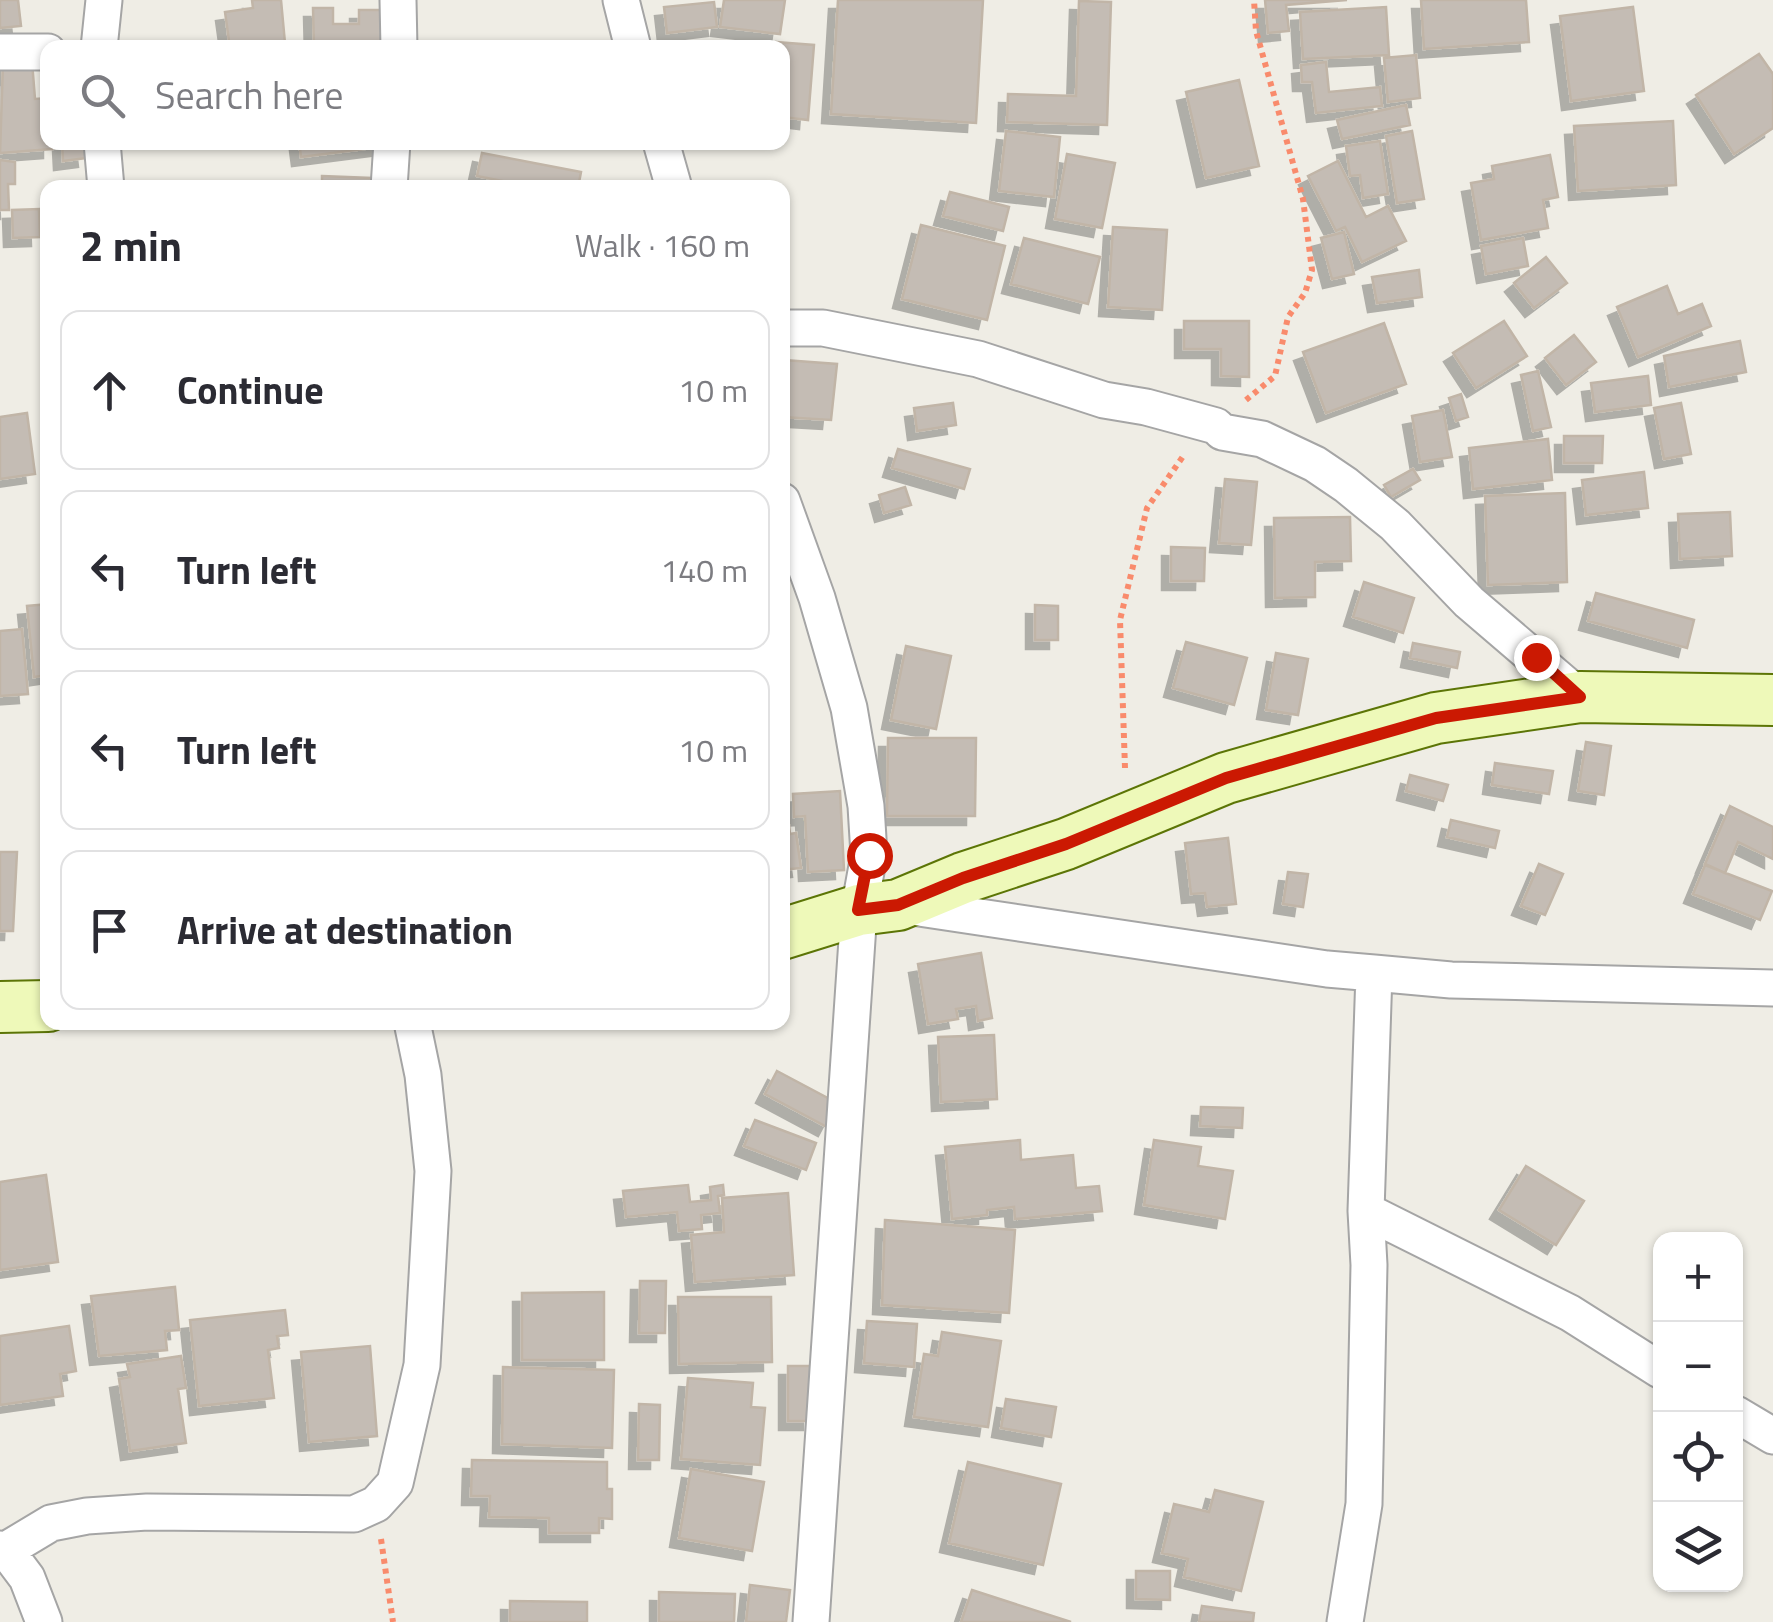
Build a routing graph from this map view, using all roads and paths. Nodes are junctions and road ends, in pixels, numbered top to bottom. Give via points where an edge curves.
1 (104, 0) edge
2 (398, 0) edge
3 (621, 0) edge
4 (1254, 0) edge
5 (100, 40) edge
6 (399, 40) edge
7 (631, 40) edge
8 (0, 52) edge
9 (40, 52) edge
10 (103, 150) edge
11 (391, 150) edge
12 (663, 150) edge
13 (105, 180) edge
14 (389, 180) edge
15 (672, 180) edge
16 (790, 328) edge
17 (1216, 426) junction
18 (790, 523) edge
19 (1580, 697) junction
20 (1773, 700) edge
21 (1125, 768) dead end
22 (878, 908) junction
23 (790, 932) edge
24 (1374, 973) junction
25 (1773, 988) edge
26 (40, 1006) edge
27 (0, 1007) edge
28 (414, 1030) edge
29 (1366, 1210) junction
30 (1653, 1366) edge
31 (1743, 1418) edge
32 (1773, 1436) edge
33 (376, 1504) junction
34 (3, 1550) edge
35 (44, 1622) edge
36 (393, 1622) edge
37 (810, 1622) edge
38 (1345, 1622) edge

1 - 5 street
2 - 6 street
3 - 7 street
4 - 17 path via 1256,31 1302,199 1312,270 1306,293 1288,317 1274,376
8 - 9 street
10 - 13 street
11 - 14 street
12 - 15 street
16 - 17 street via 823,328 978,359 1104,400
17 - 19 street via 1262,438 1346,485
17 - 21 path via 1180,458 1147,508 1120,620
18 - 22 street via 849,708
19 - 20 main road
19 - 22 main road via 1436,718 1226,778 1066,844
22 - 23 main road
22 - 24 street
22 - 37 street
24 - 25 street
24 - 29 street
26 - 27 main road
28 - 33 street via 433,1171 422,1365 395,1483
29 - 30 street via 1570,1313
29 - 38 street via 1364,1504
31 - 32 street
33 - 34 street via 354,1514 86,1516 51,1522
33 - 36 path
34 - 35 street via 26,1578

